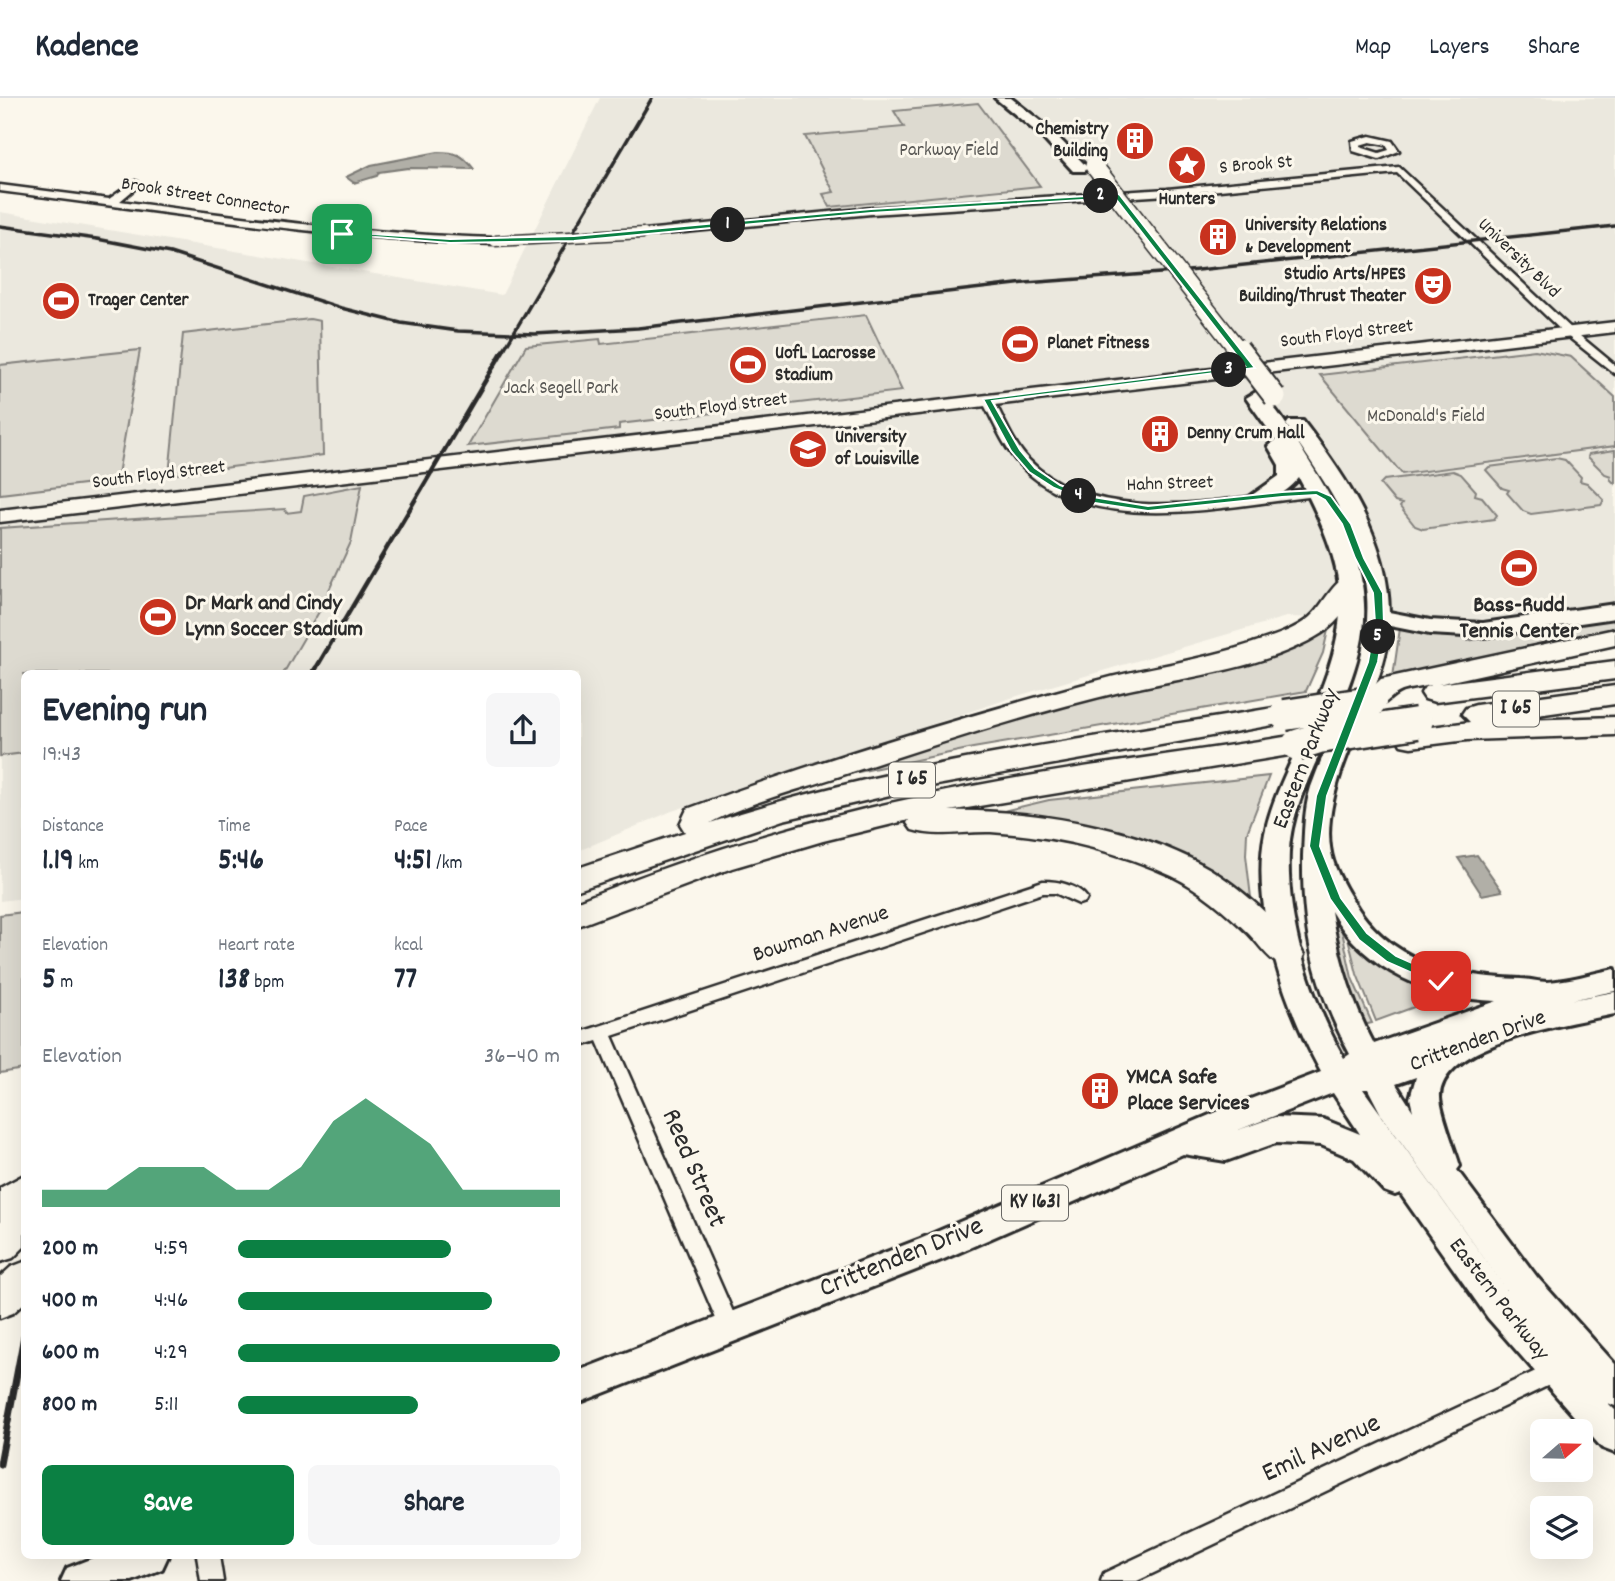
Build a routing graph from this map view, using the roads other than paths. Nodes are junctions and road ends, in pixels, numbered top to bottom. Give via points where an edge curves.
1 (1002, 98) edge
2 (1018, 98) edge
3 (1087, 167) junction
4 (1399, 170) joint
5 (135, 184) dead end
6 (0, 188) edge
7 (1117, 196) junction
8 (113, 201) junction
9 (1615, 327) edge
10 (1570, 333) junction
11 (1251, 368) junction
12 (1615, 371) edge
13 (1265, 398) junction
14 (987, 399) junction
15 (1273, 421) junction
16 (1317, 492) junction
17 (1258, 498) junction
18 (0, 516) edge
19 (1350, 584) junction
20 (1379, 605) junction
21 (1615, 611) edge
22 (1615, 637) edge
23 (1615, 670) edge
24 (1430, 685) junction
25 (1615, 695) edge
26 (1615, 726) edge
27 (1414, 730) junction
28 (803, 837) junction
29 (691, 839) junction
30 (1315, 846) junction
31 (581, 878) edge
32 (1079, 898) dead end
33 (581, 913) edge
34 (1288, 956) junction
35 (1615, 980) edge
36 (1546, 993) junction
37 (1615, 1003) edge
38 (603, 1032) junction
39 (581, 1039) edge
40 (1459, 1046) junction
41 (1371, 1068) junction
42 (1340, 1077) junction
43 (1184, 1141) junction
44 (21, 1193) edge
45 (1437, 1195) junction
46 (0, 1208) edge
47 (21, 1228) edge
48 (0, 1247) edge
49 (21, 1282) edge
50 (0, 1301) edge
51 (730, 1328) junction
52 (1555, 1372) junction
53 (581, 1386) edge
54 (1615, 1389) edge
55 (1615, 1436) edge
56 (141, 1559) edge
57 (208, 1559) edge
58 (79, 1581) edge
59 (212, 1581) edge
60 (1112, 1581) edge

1 - 3 main road, Eastern Parkway
2 - 3 main road, Eastern Parkway via 1067,136
3 - 13 main road, Eastern Parkway
4 - 7 street, S Brook St
4 - 10 street, University Blvd
5 - 8 street
6 - 8 street, Brook Street Connector
7 - 8 street, Brook Street Connector, bridge via 495,241 376,237
7 - 11 street
9 - 10 street, South Floyd Street
10 - 11 street, South Floyd Street
10 - 12 street, University Blvd
11 - 14 street, South Floyd Street
13 - 15 main road, Eastern Parkway
13 - 20 main road, Eastern Parkway via 1320,456 1362,526
14 - 17 street, Hahn Street via 1023,461 1043,479 1073,494 1110,505 1148,509
14 - 18 street, South Floyd Street
15 - 16 main road, Eastern Parkway
15 - 17 main road via 1290,475
16 - 17 street, Hahn Street
16 - 19 main road, Eastern Parkway
16 - 20 main road via 1328,498 1347,524
19 - 29 highway via 1321,621 1287,640 1006,714 812,774 697,816
19 - 34 main road, Eastern Parkway via 1353,611 1348,649 1276,839
20 - 21 main road via 1430,627 1483,630
20 - 30 main road, Eastern Parkway via 1373,662 1321,796
22 - 24 highway
23 - 24 highway, I 65
24 - 29 highway, I 65, bridge via 1371,702 920,778 778,811
25 - 27 highway, I 65
26 - 27 highway
27 - 28 highway, I 65 via 1325,752 1297,745 975,795
28 - 33 highway, I 65 via 697,868
28 - 34 highway via 966,819 1018,822 1096,838 1202,878 1248,914
29 - 31 highway, I 65
30 - 36 main road via 1342,911 1363,937 1391,959 1441,981 1477,989
30 - 41 main road, Eastern Parkway via 1316,901 1325,960
32 - 38 street, Bowman Avenue via 1057,887 1043,887
34 - 42 main road, Eastern Parkway via 1316,1034
35 - 36 main road, Crittenden Drive
36 - 41 main road, Crittenden Drive
37 - 40 main road, Crittenden Drive via 1530,1020
38 - 39 street, Bowman Avenue
38 - 51 street, Reed Street
40 - 41 main road, Crittenden Drive via 1412,1066
40 - 45 main road via 1432,1074 1425,1098
41 - 42 main road, Crittenden Drive / KY 1631
41 - 45 main road, Eastern Parkway
42 - 43 main road, Crittenden Drive / KY 1631
42 - 45 main road, Eastern Parkway
43 - 45 main road via 1226,1148 1275,1130 1323,1132 1365,1150 1388,1176
43 - 51 main road, Crittenden Drive / KY 1631 via 932,1249
44 - 46 highway
45 - 52 main road, Eastern Parkway via 1502,1310
45 - 54 main road, Eastern Parkway
47 - 48 highway
49 - 50 highway
51 - 53 main road, Crittenden Drive / KY 1631
52 - 55 main road, Eastern Parkway
52 - 60 street, Emil Avenue
56 - 58 main road
57 - 59 street

